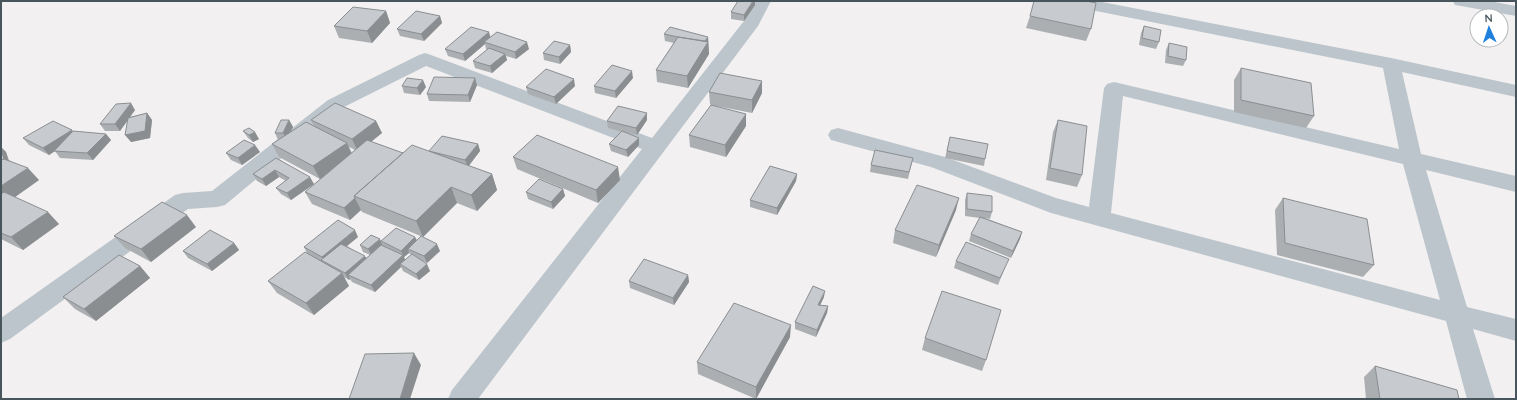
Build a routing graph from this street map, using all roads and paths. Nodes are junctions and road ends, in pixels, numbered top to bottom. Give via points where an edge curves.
1 (763, 1) edge
2 (1071, 1) edge
3 (1461, 1) edge
4 (1516, 11) edge
5 (1391, 64) junction
6 (1516, 90) edge
7 (838, 135) dead end
8 (656, 147) junction
9 (1412, 159) junction
10 (1516, 184) edge
11 (1099, 217) junction
12 (1456, 314) junction
13 (1516, 330) edge
14 (1, 332) edge
15 (462, 399) edge
16 (1481, 399) edge

1 - 8 street via 752,22
2 - 5 street
3 - 4 street
5 - 6 street
5 - 9 street
7 - 11 street via 938,162 1050,204
8 - 14 street via 424,59 334,104 217,199 183,201
8 - 15 street
9 - 10 street
9 - 11 street via 1114,88
9 - 12 street
11 - 12 street
12 - 13 street
12 - 16 street

